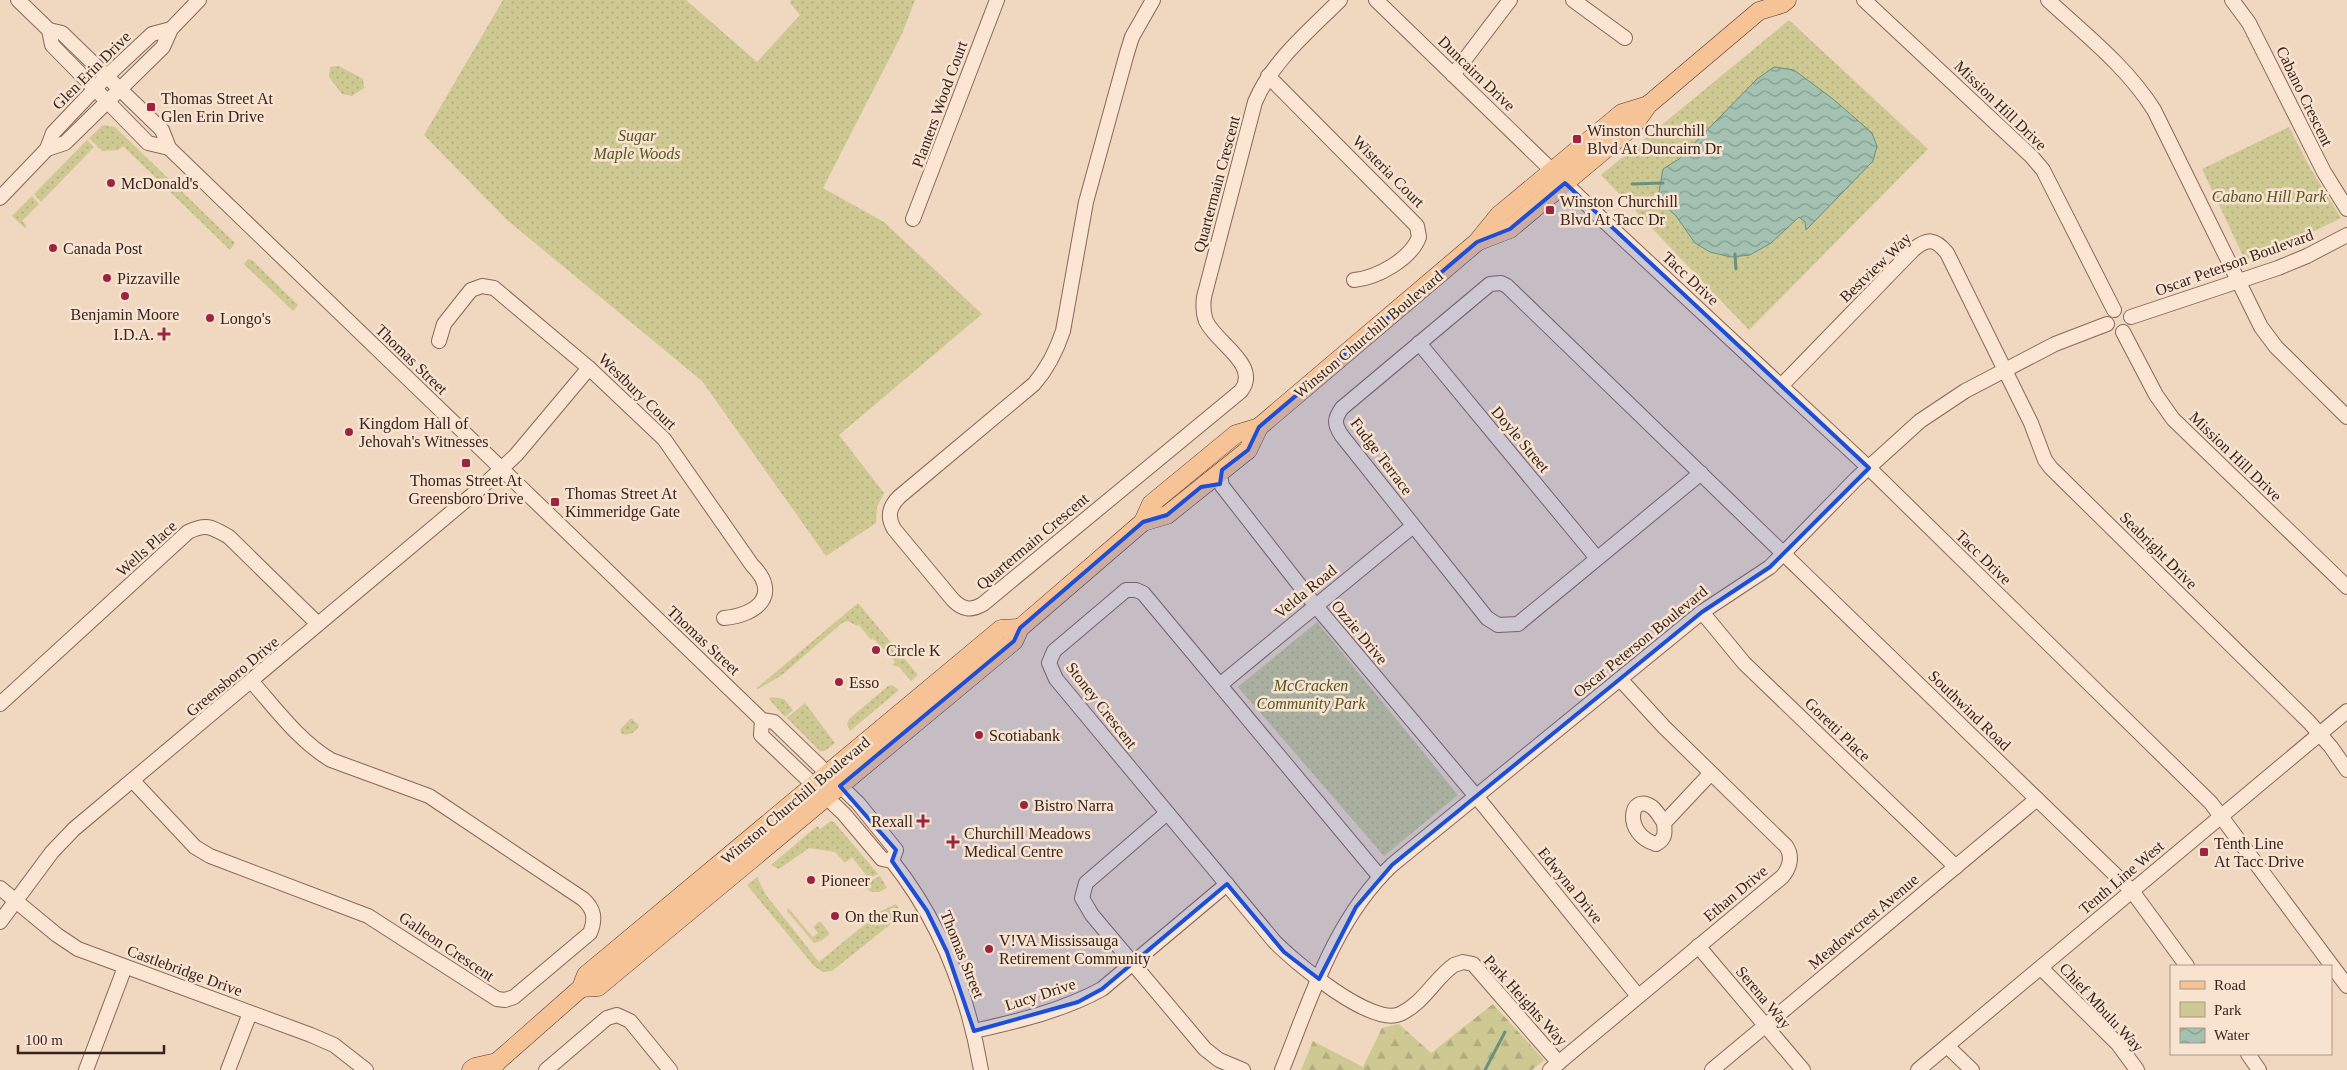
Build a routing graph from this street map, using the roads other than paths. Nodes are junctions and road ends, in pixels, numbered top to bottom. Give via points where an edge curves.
1 (18, 0) edge
2 (199, 0) edge
3 (997, 0) edge
4 (1153, 0) edge
5 (1340, 0) edge
6 (1376, 0) edge
7 (1510, 0) edge
8 (1573, 0) edge
9 (1787, 0) edge
10 (1864, 0) edge
11 (2048, 0) edge
12 (2232, 0) edge
13 (1762, 5) edge
14 (171, 29) junction
15 (48, 30) junction
16 (1626, 38) dead end
17 (1453, 75) junction
18 (107, 76) junction
19 (1268, 76) junction
20 (95, 89) junction
21 (120, 90) junction
22 (108, 102) junction
23 (169, 148) junction
24 (47, 149) junction
25 (1559, 177) junction
26 (0, 198) edge
27 (2347, 208) edge
28 (913, 219) dead end
29 (2347, 235) edge
30 (1354, 280) dead end
31 (2238, 281) junction
32 (2114, 310) junction
33 (2131, 317) junction
34 (2108, 324) junction
35 (2123, 332) junction
36 (439, 341) dead end
37 (1419, 343) junction
38 (589, 368) junction
39 (2005, 370) junction
40 (1782, 386) junction
41 (2347, 417) edge
42 (1259, 427) junction
43 (1869, 468) junction
44 (501, 470) junction
45 (1701, 473) junction
46 (1222, 478) junction
47 (1143, 522) junction
48 (1413, 526) junction
49 (1783, 555) junction
50 (1596, 557) junction
51 (2347, 587) edge
52 (1315, 605) junction
53 (1702, 612) junction
54 (724, 618) dead end
55 (318, 624) junction
56 (1620, 679) junction
57 (252, 682) junction
58 (1220, 684) junction
59 (0, 704) edge
60 (2347, 711) edge
61 (762, 720) junction
62 (2320, 734) junction
63 (2347, 770) edge
64 (1710, 774) junction
65 (133, 782) junction
66 (814, 785) junction
67 (831, 786) junction
68 (1476, 797) junction
69 (2037, 800) junction
70 (1167, 813) junction
71 (2221, 816) junction
72 (1664, 822) dead end
73 (1956, 867) junction
74 (1380, 877) junction
75 (1227, 884) junction
76 (0, 888) edge
77 (2132, 891) junction
78 (14, 901) junction
79 (0, 922) edge
80 (1698, 946) junction
81 (1133, 963) junction
82 (2186, 965) edge
83 (2331, 965) edge
84 (2332, 966) edge
85 (125, 968) junction
86 (2041, 968) junction
87 (1319, 979) junction
88 (2347, 986) edge
89 (581, 988) junction
90 (1638, 996) junction
91 (250, 1013) junction
92 (1765, 1026) junction
93 (974, 1031) junction
94 (1947, 1046) junction
95 (2249, 1055) edge
96 (495, 1066) edge
97 (1554, 1066) edge
98 (86, 1070) edge
99 (228, 1070) edge
100 (366, 1070) edge
101 (471, 1070) edge
102 (546, 1070) edge
103 (670, 1070) edge
104 (980, 1070) edge
105 (1243, 1070) edge
106 (1282, 1070) edge
107 (1712, 1070) edge
108 (1803, 1070) edge
109 (1918, 1070) edge
110 (1972, 1070) edge
111 (2137, 1070) edge
112 (2258, 1070) edge

1 - 15 street, Thomas Street
2 - 14 street, Glen Erin Drive
3 - 28 street, Planters Wood Court
4 - 19 street, Quartermain Crescent via 1126,53 1092,178 1056,353 1045,371 1019,398 890,509 894,529 958,605 970,609 983,604 1246,385 1248,378 1241,363 1206,321 1203,310 1255,102
5 - 19 street, Quartermain Crescent via 1282,57
6 - 17 street, Duncairn Drive
7 - 17 street
8 - 16 street
9 - 13 main road, Winston Churchill Boulevard via 1782,4
10 - 32 street, Mission Hill Drive via 2043,170
11 - 31 street via 2142,90
12 - 27 street, Cabano Crescent via 2244,12 2324,172
13 - 25 main road, Winston Churchill Boulevard via 1648,105 1633,126
14 - 18 street, Glen Erin Drive via 152,34
14 - 21 street, Glen Erin Drive via 163,47
15 - 18 street, Thomas Street via 62,33
15 - 20 street, Thomas Street via 52,45
17 - 25 street, Duncairn Drive
18 - 20 street, Glen Erin Drive
18 - 21 street, Thomas Street
19 - 30 street, Wisteria Court via 1417,226 1420,237 1413,248 1376,276
20 - 22 street, Thomas Street
20 - 24 street, Glen Erin Drive via 52,134
21 - 22 street, Glen Erin Drive
21 - 23 street, Thomas Street via 162,130
22 - 23 street, Thomas Street via 148,143
22 - 24 street, Glen Erin Drive via 65,144
23 - 44 street, Thomas Street
24 - 26 street, Glen Erin Drive
25 - 40 street, Tacc Drive
25 - 42 main road, Winston Churchill Boulevard via 1510,229 1477,242
29 - 31 street, Oscar Peterson Boulevard via 2307,256
31 - 33 street, Oscar Peterson Boulevard
31 - 41 street via 2268,338
32 - 33 street via 2122,309
32 - 34 street via 2108,316
33 - 35 street via 2130,326
34 - 35 street via 2115,332
34 - 39 street, Oscar Peterson Boulevard via 2054,344
35 - 51 street, Mission Hill Drive via 2172,419
36 - 38 street, Westbury Court via 444,324 471,290 482,286 494,288
37 - 45 street, Fudge Terrace via 1490,284 1508,286
37 - 48 street, Fudge Terrace via 1335,417 1336,427 1342,436
37 - 50 street, Doyle Street
38 - 44 street, Greensboro Drive
38 - 54 street, Westbury Court via 664,439 762,575 766,587 764,600 752,611
39 - 40 street, Bestview Way via 1947,252 1940,243 1930,241 1913,250
39 - 43 street, Oscar Peterson Boulevard via 1920,420
39 - 62 street, Seabright Drive via 2051,468
40 - 43 street, Tacc Drive
42 - 46 main road, Winston Churchill Boulevard via 1248,450
42 - 47 main road, Winston Churchill Boulevard via 1236,434 1152,504
43 - 49 street, Oscar Peterson Boulevard
43 - 71 street, Tacc Drive
44 - 55 street, Greensboro Drive
44 - 61 street, Thomas Street
45 - 49 street, Fudge Terrace
45 - 50 street, Fudge Terrace
46 - 47 main road, Winston Churchill Boulevard via 1201,487 1167,515
46 - 52 street, Ozzie Drive
47 - 67 main road, Winston Churchill Boulevard via 1020,628 1002,629
48 - 50 street, Fudge Terrace via 1487,618 1498,625 1518,624
48 - 52 street, Velda Road
49 - 53 street, Oscar Peterson Boulevard
49 - 69 street, Southwind Road
52 - 58 street, Velda Road
52 - 68 street, Ozzie Drive
53 - 56 street, Oscar Peterson Boulevard
53 - 73 street, Goretti Place via 1744,663
55 - 57 street, Greensboro Drive
55 - 59 street, Wells Place via 229,536 201,526 188,532
56 - 64 street, Ethan Drive
56 - 68 street, Oscar Peterson Boulevard
57 - 65 street, Greensboro Drive
57 - 65 street, Galleon Crescent via 320,754 429,796 582,899 593,910 590,933 514,997 497,999 368,916 202,852
58 - 70 street, Stoney Crescent via 1150,599 1136,590 1120,593 1059,645 1051,656 1051,672 1056,679
58 - 74 street, Stoney Crescent
60 - 62 street, Tenth Line West
61 - 66 street via 761,735
61 - 67 street, Thomas Street via 774,722
62 - 63 street, Seabright Drive
62 - 71 street, Tenth Line West
64 - 72 street
64 - 80 street, Ethan Drive via 1786,846 1790,858 1782,877
65 - 78 street, Greensboro Drive via 62,841
66 - 67 main road, Winston Churchill Boulevard
66 - 89 main road, Winston Churchill Boulevard via 586,975
67 - 89 main road, Winston Churchill Boulevard via 598,987
67 - 93 street, Thomas Street via 844,814 882,859 892,861 931,920 954,971
68 - 74 street, Oscar Peterson Boulevard
68 - 90 street, Edwyna Drive
69 - 73 street, Meadowcrest Avenue
69 - 77 street, Southwind Road
70 - 75 street, Stoney Crescent
70 - 81 street via 1086,883 1082,890 1086,907
71 - 77 street, Tenth Line West
71 - 83 street, Tacc Drive
73 - 92 street, Meadowcrest Avenue
74 - 87 street, Oscar Peterson Boulevard via 1341,931
75 - 81 street, Lucy Drive
75 - 87 street, Stoney Crescent via 1284,952
76 - 78 street, Castlebridge Drive
77 - 82 street, Southwind Road
77 - 86 street, Tenth Line West
78 - 79 street, Greensboro Drive
78 - 85 street, Castlebridge Drive via 78,949
80 - 90 street, Ethan Drive
80 - 92 street, Serena Way
81 - 93 street, Lucy Drive via 1102,989 1078,1002
81 - 105 street via 1205,1049 1219,1060
84 - 88 street, Tacc Drive
85 - 91 street, Castlebridge Drive
85 - 98 street
86 - 94 street, Tenth Line West
86 - 111 street, Chief Mbulu Way via 2118,1044
87 - 97 street, Park Heights Way via 1376,1015 1394,1017 1422,998 1454,965 1463,962 1473,964
87 - 106 street, Oscar Peterson Boulevard
89 - 96 main road, Winston Churchill Boulevard
90 - 97 street, Ethan Drive
91 - 99 street
91 - 100 street, Castlebridge Drive via 334,1045
92 - 107 street, Meadowcrest Avenue
92 - 108 street, Serena Way
93 - 104 street, Thomas Street
94 - 109 street, Tenth Line West
94 - 110 street
95 - 112 street
96 - 101 main road, Winston Churchill Boulevard
102 - 103 street via 607,1018 617,1015 630,1021

